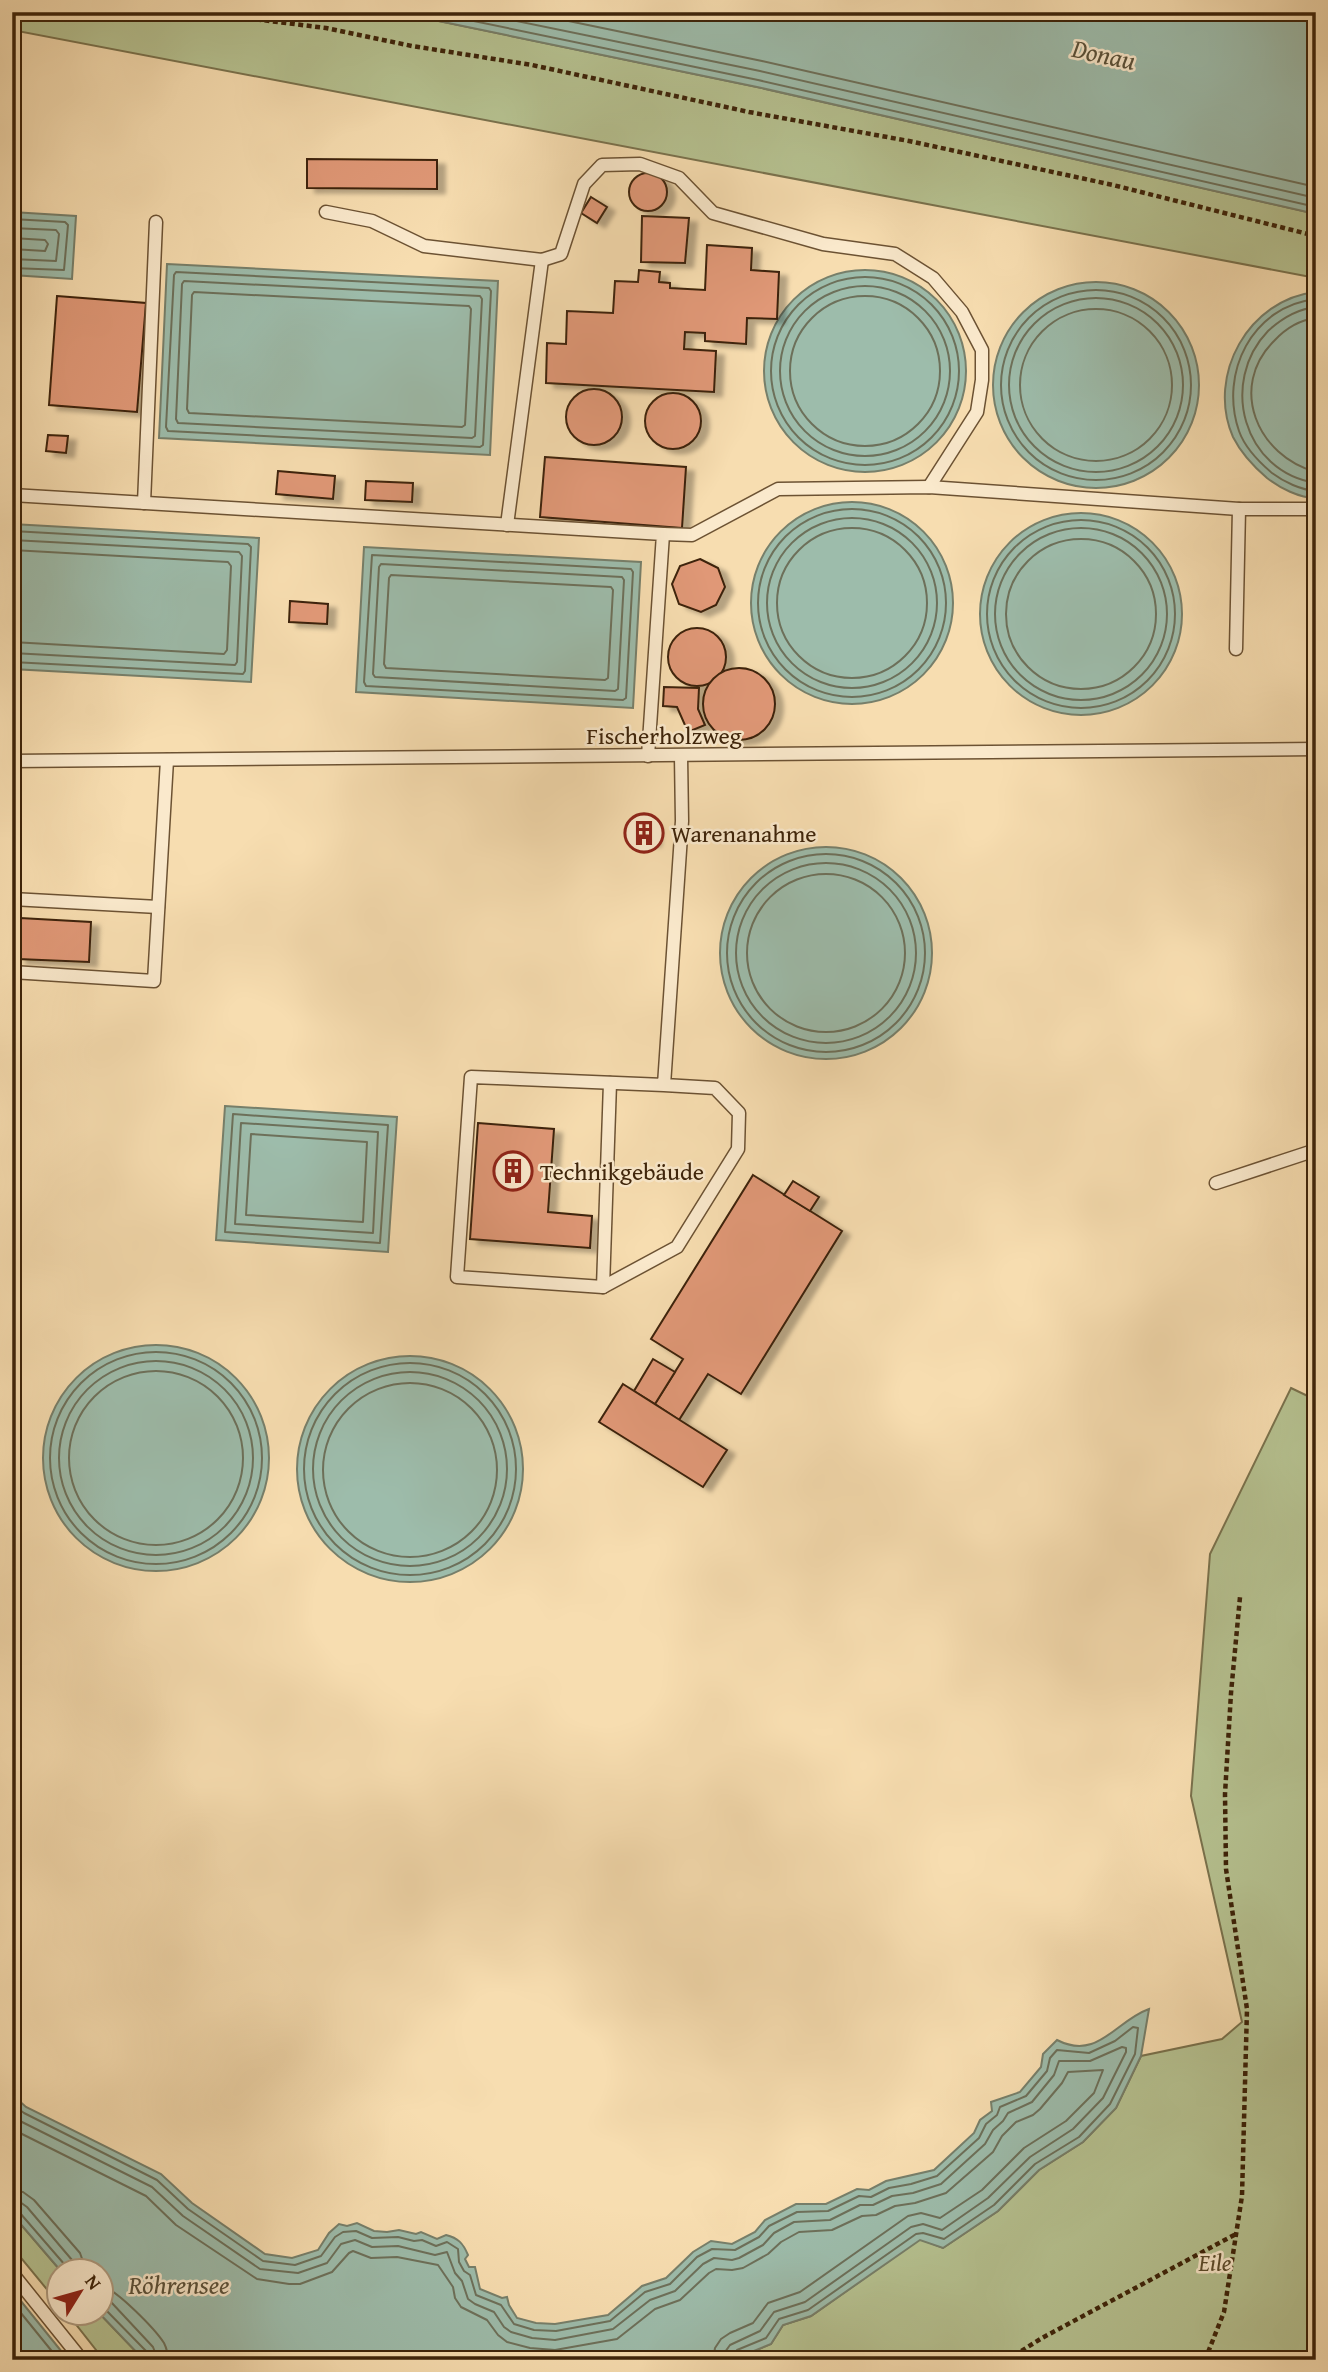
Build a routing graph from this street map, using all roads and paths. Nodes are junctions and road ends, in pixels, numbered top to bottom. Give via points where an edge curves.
1 (197, 12) edge
2 (326, 212) dead end
3 (156, 222) dead end
4 (1316, 236) edge
5 (542, 260) junction
6 (929, 487) junction
7 (12, 495) edge
8 (144, 503) junction
9 (1239, 509) junction
10 (1316, 509) edge
11 (507, 525) junction
12 (663, 534) junction
13 (1236, 649) dead end
14 (1316, 749) edge
15 (648, 757) junction
16 (681, 757) junction
17 (167, 760) junction
18 (12, 761) edge
19 (12, 899) edge
20 (158, 907) junction
21 (12, 972) edge
22 (610, 1083) junction
23 (664, 1086) junction
24 (1316, 1150) edge
25 (1216, 1183) dead end
26 (603, 1287) junction
27 (1240, 1597) dead end
28 (1236, 2234) junction
29 (12, 2273) edge
30 (78, 2360) edge
31 (1007, 2360) edge
32 (1205, 2360) edge

1 - 4 path via 326,28 532,65 1099,182
2 - 5 lane via 372,221 424,246
3 - 8 lane
5 - 6 lane via 561,254 584,184 601,165 640,164 679,178 713,213 823,244 895,254 933,278 962,312 982,350 977,412
5 - 11 lane
6 - 9 lane
6 - 12 lane via 778,489 692,536
7 - 8 lane
8 - 11 lane
9 - 10 lane
9 - 13 lane
11 - 12 lane
12 - 15 lane
14 - 16 lane, Fischerholzweg
15 - 16 lane, Fischerholzweg
15 - 17 lane, Fischerholzweg
16 - 23 lane via 682,821 675,866
17 - 18 lane, Fischerholzweg
17 - 20 lane
19 - 20 lane
20 - 21 lane via 153,981
22 - 23 lane
22 - 26 lane
22 - 26 lane via 471,1077 457,1278
23 - 26 lane via 715,1088 739,1113 738,1149 677,1247
24 - 25 lane
27 - 28 path via 1225,1794 1226,1869 1247,2008 1242,2196
28 - 31 path
28 - 32 path via 1224,2312
29 - 30 lane

